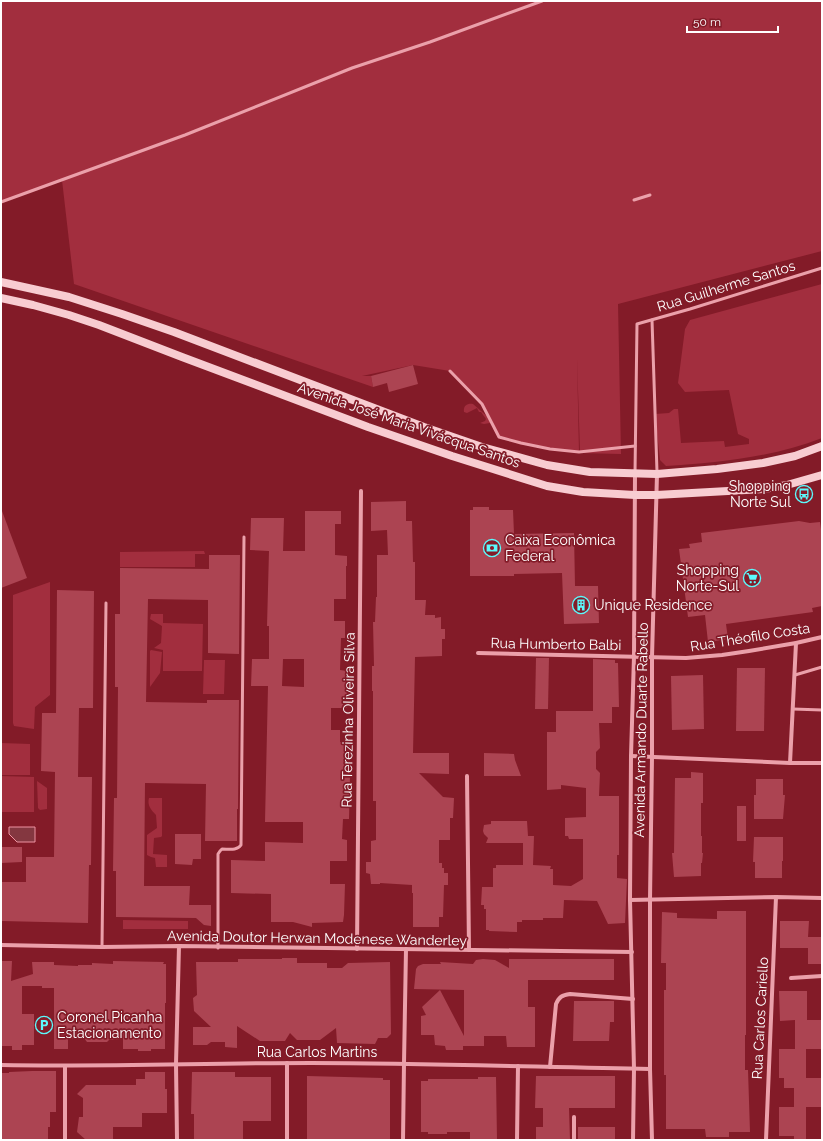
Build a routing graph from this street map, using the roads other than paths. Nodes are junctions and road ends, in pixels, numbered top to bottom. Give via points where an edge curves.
1 (542, 1) edge
2 (650, 195) dead end
3 (634, 200) dead end
4 (1, 202) edge
5 (822, 268) edge
6 (1, 282) edge
7 (1, 298) edge
8 (652, 320) junction
9 (637, 324) joint
10 (450, 371) dead end
11 (635, 446) junction
12 (822, 446) edge
13 (634, 474) junction
14 (657, 474) junction
15 (822, 475) edge
16 (361, 491) dead end
17 (656, 495) junction
18 (635, 496) junction
19 (244, 537) dead end
20 (106, 603) dead end
21 (822, 637) edge
22 (796, 644) junction
23 (478, 653) dead end
24 (634, 656) junction
25 (652, 657) junction
26 (822, 667) edge
27 (795, 675) junction
28 (793, 709) junction
29 (822, 710) edge
30 (632, 756) junction
31 (652, 757) junction
32 (790, 763) junction
33 (822, 763) edge
34 (467, 776) dead end
35 (776, 897) junction
36 (822, 898) edge
37 (630, 900) junction
38 (650, 900) junction
39 (1, 945) edge
40 (179, 946) junction
41 (102, 947) junction
42 (218, 948) junction
43 (357, 949) junction
44 (406, 949) junction
45 (469, 950) junction
46 (632, 952) junction
47 (822, 976) edge
48 (791, 978) dead end
49 (633, 999) junction
50 (404, 1063) junction
51 (176, 1064) junction
52 (286, 1064) junction
53 (1, 1065) edge
54 (65, 1066) junction
55 (518, 1066) junction
56 (550, 1067) junction
57 (634, 1069) junction
58 (650, 1069) junction
59 (574, 1118) dead end
60 (65, 1140) edge
61 (177, 1140) edge
62 (287, 1140) edge
63 (403, 1140) edge
64 (517, 1140) edge
65 (574, 1140) edge
66 (633, 1140) edge
67 (652, 1140) edge
68 (766, 1140) edge

1 - 4 lane via 352,68 185,135
2 - 3 lane
5 - 8 lane, Rua Guilherme Santos
6 - 13 main road, Avenida José Maria Vivácqua Santos via 69,296 122,314 482,447 546,465 590,472
7 - 18 main road, Avenida José Maria Vivácqua Santos via 99,325 331,413 547,486
8 - 9 lane, Rua Guilherme Santos
8 - 14 lane, Avenida Armando Duarte Rabello
9 - 11 lane, Avenida Armando Duarte Rabello
10 - 11 lane via 482,404 500,437 550,449 579,452
11 - 13 lane, Avenida Armando Duarte Rabello
12 - 14 main road, Avenida José Maria Vivácqua Santos via 795,456 763,463
13 - 14 main road, Avenida José Maria Vivácqua Santos
13 - 18 street, Avenida Armando Duarte Rabello
14 - 17 street, Avenida Armando Duarte Rabello
15 - 17 main road, Avenida José Maria Vivácqua Santos via 764,489
16 - 43 street, Rua Terezinha Oliveira Silva
17 - 18 main road, Avenida José Maria Vivácqua Santos
17 - 25 street, Avenida Armando Duarte Rabello
18 - 24 street, Avenida Armando Duarte Rabello
19 - 42 lane via 241,845 235,849 222,848 218,854
20 - 41 lane
21 - 22 street, Rua Théofilo Costa
22 - 25 street, Rua Théofilo Costa via 722,655
22 - 27 street
23 - 24 street, Rua Humberto Balbi
24 - 25 street, Rua Théofilo Costa
24 - 30 street, Avenida Armando Duarte Rabello
25 - 31 street, Avenida Armando Duarte Rabello
26 - 27 lane
27 - 28 street
28 - 29 lane
28 - 32 street
30 - 31 street
30 - 37 street, Avenida Armando Duarte Rabello
31 - 32 street
31 - 38 street, Avenida Armando Duarte Rabello
32 - 33 street
34 - 45 street
35 - 36 street
35 - 38 street
35 - 68 street, Rua Carlos Cariello
37 - 38 street
37 - 46 street, Avenida Armando Duarte Rabello
38 - 58 street, Avenida Armando Duarte Rabello
39 - 41 street, Avenida Doutor Herwan Modenese Wanderley
40 - 41 street, Avenida Doutor Herwan Modenese Wanderley
40 - 42 street, Avenida Doutor Herwan Modenese Wanderley
40 - 51 street
42 - 43 street, Avenida Doutor Herwan Modenese Wanderley
43 - 44 street, Avenida Doutor Herwan Modenese Wanderley
44 - 45 street, Avenida Doutor Herwan Modenese Wanderley
44 - 50 street
45 - 46 street, Avenida Doutor Herwan Modenese Wanderley
46 - 49 street, Avenida Armando Duarte Rabello
47 - 48 street
49 - 56 street via 570,994 559,998 556,1004
49 - 57 street, Avenida Armando Duarte Rabello
50 - 52 street, Rua Carlos Martins
50 - 55 street, Rua Carlos Martins
50 - 63 street
51 - 52 street, Rua Carlos Martins
51 - 54 street, Rua Carlos Martins
51 - 61 street
52 - 62 street
53 - 54 street, Rua Carlos Martins
54 - 60 street
55 - 56 street, Rua Carlos Martins
55 - 64 street
56 - 57 street, Rua Carlos Martins
57 - 58 street, Rua Carlos Martins
57 - 66 street, Avenida Armando Duarte Rabello
58 - 67 street, Avenida Armando Duarte Rabello
59 - 65 street

